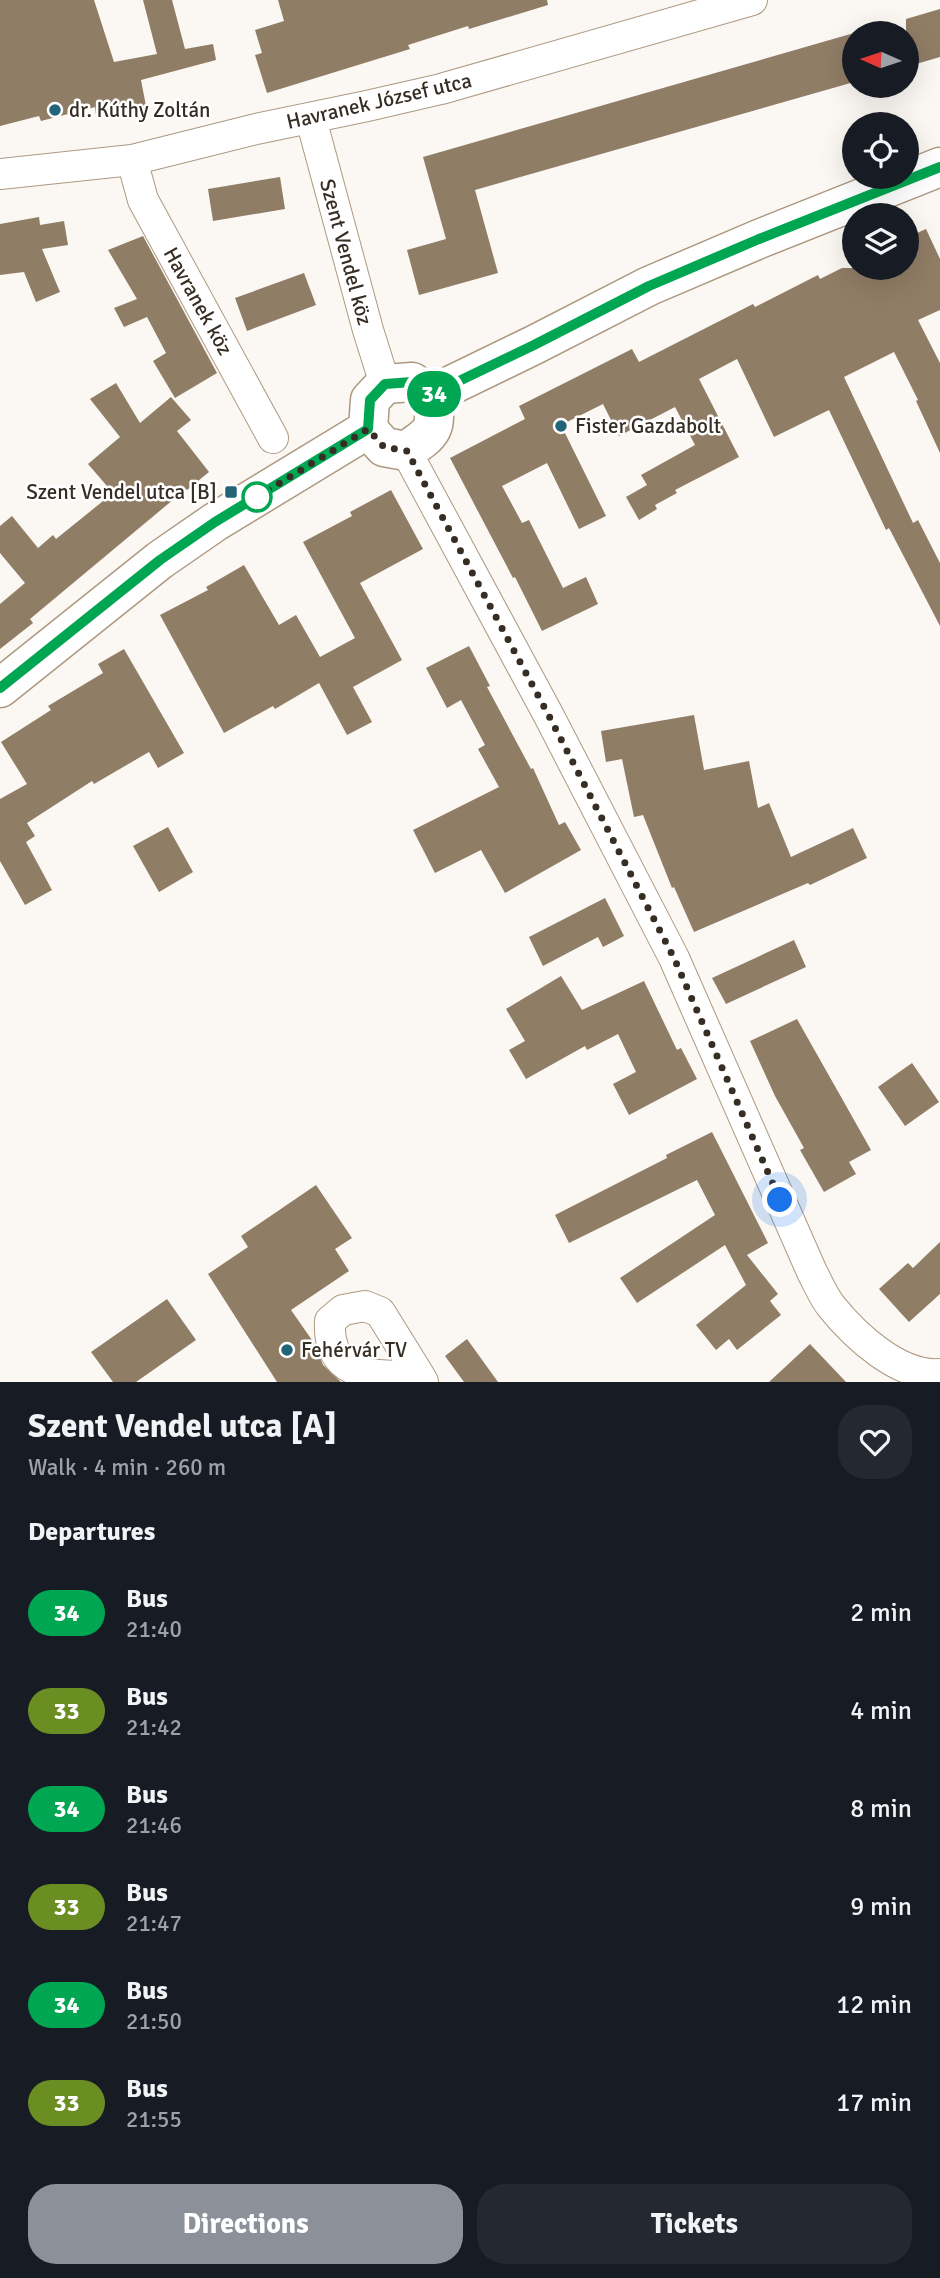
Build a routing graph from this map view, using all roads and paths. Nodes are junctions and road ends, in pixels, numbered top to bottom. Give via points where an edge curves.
1 (752, 0) edge
2 (311, 119) junction
3 (132, 160) junction
4 (940, 167) edge
5 (0, 174) edge
6 (385, 384) junction
7 (430, 395) junction
8 (368, 429) junction
9 (273, 438) dead end
10 (407, 451) junction
11 (0, 688) edge
12 (925, 1376) edge

1 - 2 street, Havranek József utca via 441,89
2 - 3 street, Havranek József utca via 256,128
2 - 6 street, Szent Vendel köz
3 - 5 street, Havranek József utca
3 - 9 street, Havranek köz via 143,200
4 - 7 main road via 649,286
6 - 7 main road via 412,382
6 - 8 main road via 370,400
7 - 10 main road via 436,417 428,435
8 - 10 main road via 384,447
8 - 11 main road via 160,560
10 - 12 street via 674,958 830,1305 871,1347

